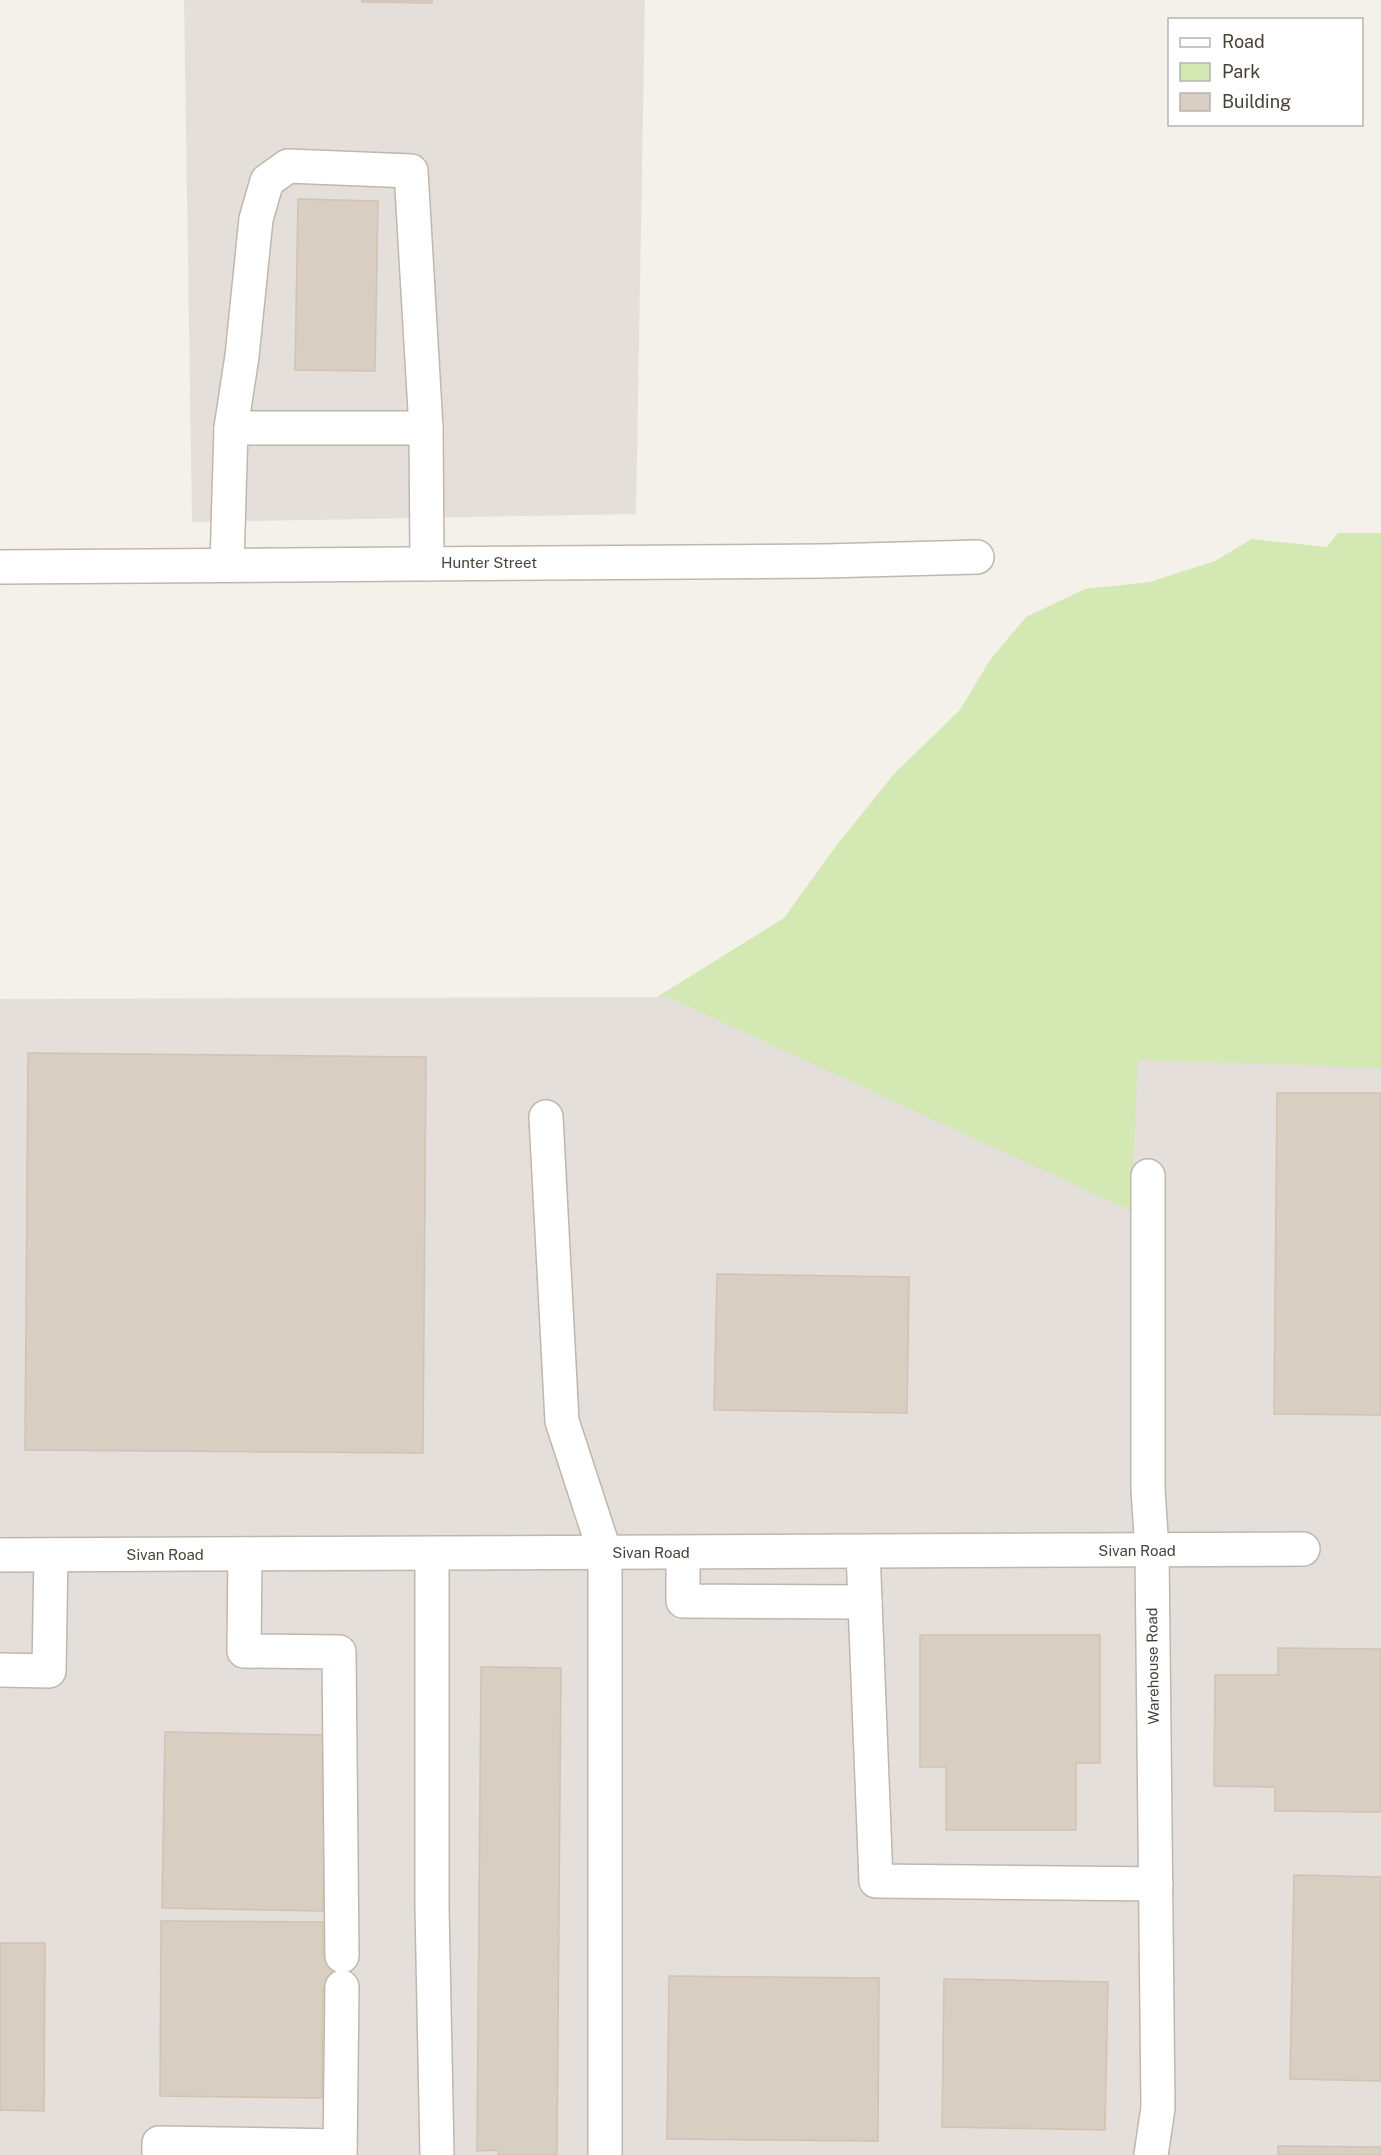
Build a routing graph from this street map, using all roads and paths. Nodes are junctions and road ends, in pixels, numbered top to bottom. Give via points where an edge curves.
1 (231, 428) junction
2 (426, 428) junction
3 (977, 557) dead end
4 (428, 564) junction
5 (227, 565) junction
6 (0, 567) edge
7 (546, 1117) dead end
8 (1148, 1176) dead end
9 (1303, 1549) dead end
10 (1152, 1551) junction
11 (863, 1552) junction
12 (605, 1553) junction
13 (683, 1553) junction
14 (245, 1554) junction
15 (432, 1554) junction
16 (0, 1555) edge
17 (51, 1555) junction
18 (865, 1602) junction
19 (0, 1670) edge
20 (1156, 1884) junction
21 (340, 2150) edge
22 (159, 2155) edge
23 (437, 2155) edge
24 (605, 2155) edge
25 (1151, 2155) edge

1 - 2 street
1 - 2 street via 256,219 267,181 288,166 411,171
1 - 5 street
2 - 4 street
3 - 4 street, Hunter Street
4 - 5 street, Hunter Street
5 - 6 street, Hunter Street
7 - 12 street via 562,1421
8 - 10 street, Warehouse Road via 1148,1489
9 - 10 street, Sivan Road
10 - 11 street, Sivan Road
10 - 20 street, Warehouse Road
11 - 13 street, Sivan Road
11 - 18 street
12 - 13 street, Sivan Road
12 - 15 street, Sivan Road
12 - 24 street
13 - 18 street via 683,1601
14 - 15 street, Sivan Road
14 - 17 street, Sivan Road
14 - 21 street via 244,1651 339,1652
15 - 23 street
16 - 17 street, Sivan Road
17 - 19 street via 49,1671
18 - 20 street via 876,1881
20 - 25 street, Warehouse Road via 1158,2108
21 - 22 street via 159,2143

